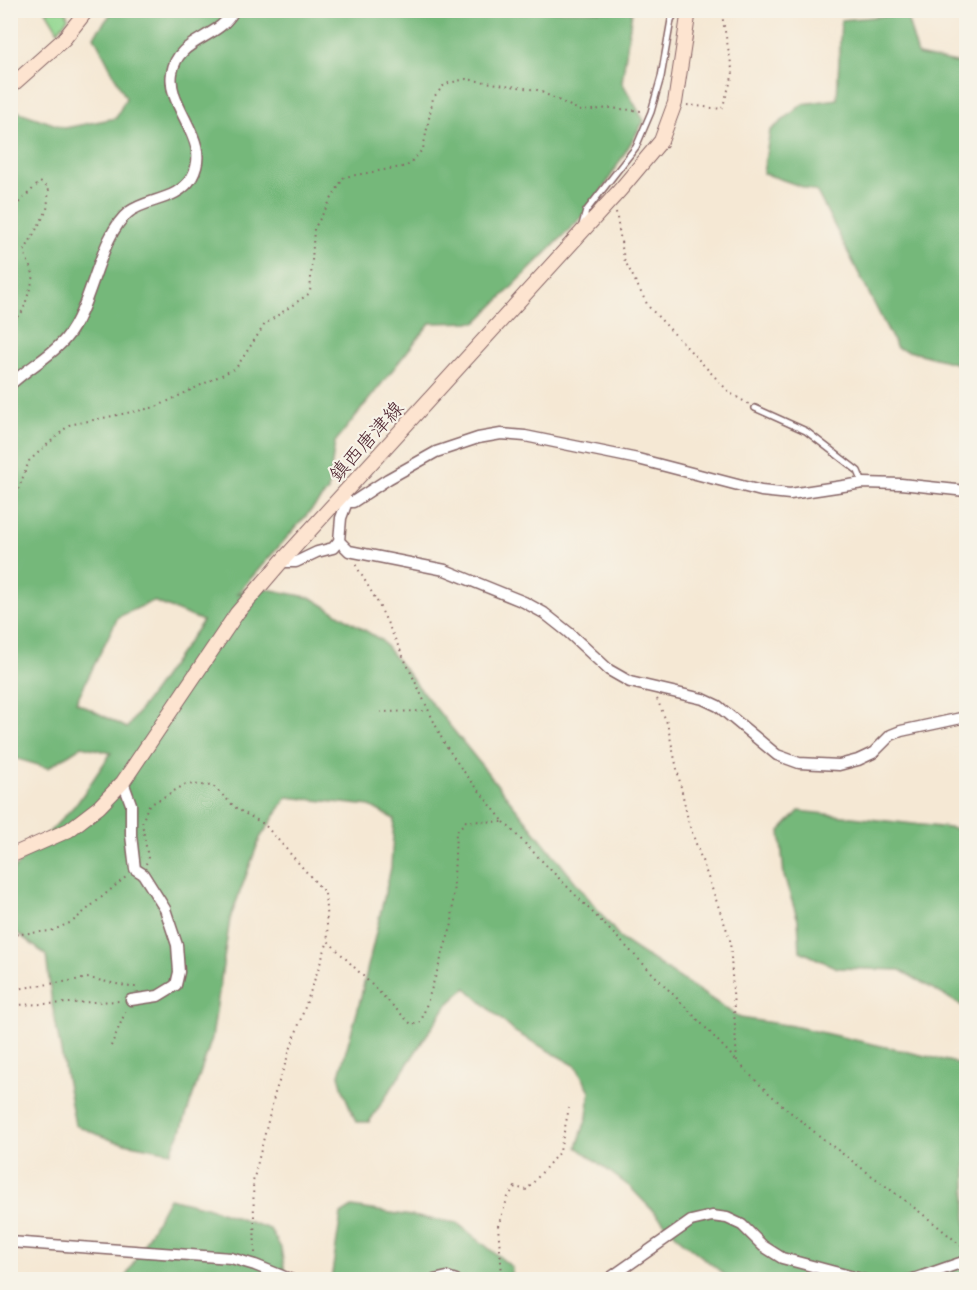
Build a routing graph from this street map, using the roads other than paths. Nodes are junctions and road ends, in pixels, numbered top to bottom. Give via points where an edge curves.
1 (87, 10) edge
2 (234, 10) edge
3 (677, 10) edge
4 (689, 10) edge
5 (10, 87) edge
6 (579, 236) junction
7 (10, 386) edge
8 (755, 408) road end
9 (863, 483) junction
10 (966, 492) edge
11 (344, 499) junction
12 (339, 541) junction
13 (280, 562) junction
14 (966, 717) edge
15 (123, 782) junction
16 (10, 856) edge
17 (131, 1000) road end
18 (10, 1242) edge
19 (966, 1261) edge
20 (292, 1280) edge
21 (434, 1280) edge
22 (456, 1280) edge
23 (607, 1280) edge
24 (865, 1280) edge
25 (911, 1280) edge

1 - 5 main road via 64,39
2 - 7 street via 215,31 187,46 171,74 172,92 191,130 197,155 192,177 178,192 129,212 113,232 66,339
3 - 6 lane via 671,20 651,112 636,147 586,211
4 - 6 main road, 鎮西唐津線 via 675,103 661,141
6 - 11 main road, 鎮西唐津線
8 - 9 lane via 806,430 858,471
9 - 10 street
9 - 11 street via 790,494 761,491 638,459 501,434 436,452 353,502
11 - 12 street
11 - 13 main road, 鎮西唐津線
12 - 13 street via 333,548 296,562
12 - 14 street via 350,551 445,570 524,602 568,632 609,670 630,682 718,706 777,755 799,763 839,765 858,760 901,731
13 - 15 main road, 鎮西唐津線 via 237,613
15 - 16 main road, 鎮西唐津線 via 69,830
15 - 17 street via 131,804 131,835 139,871 165,909 177,945 179,972 176,985 158,996
18 - 20 street via 231,1258
19 - 25 street
21 - 22 street
23 - 24 street via 691,1221 712,1216 742,1225 782,1258

